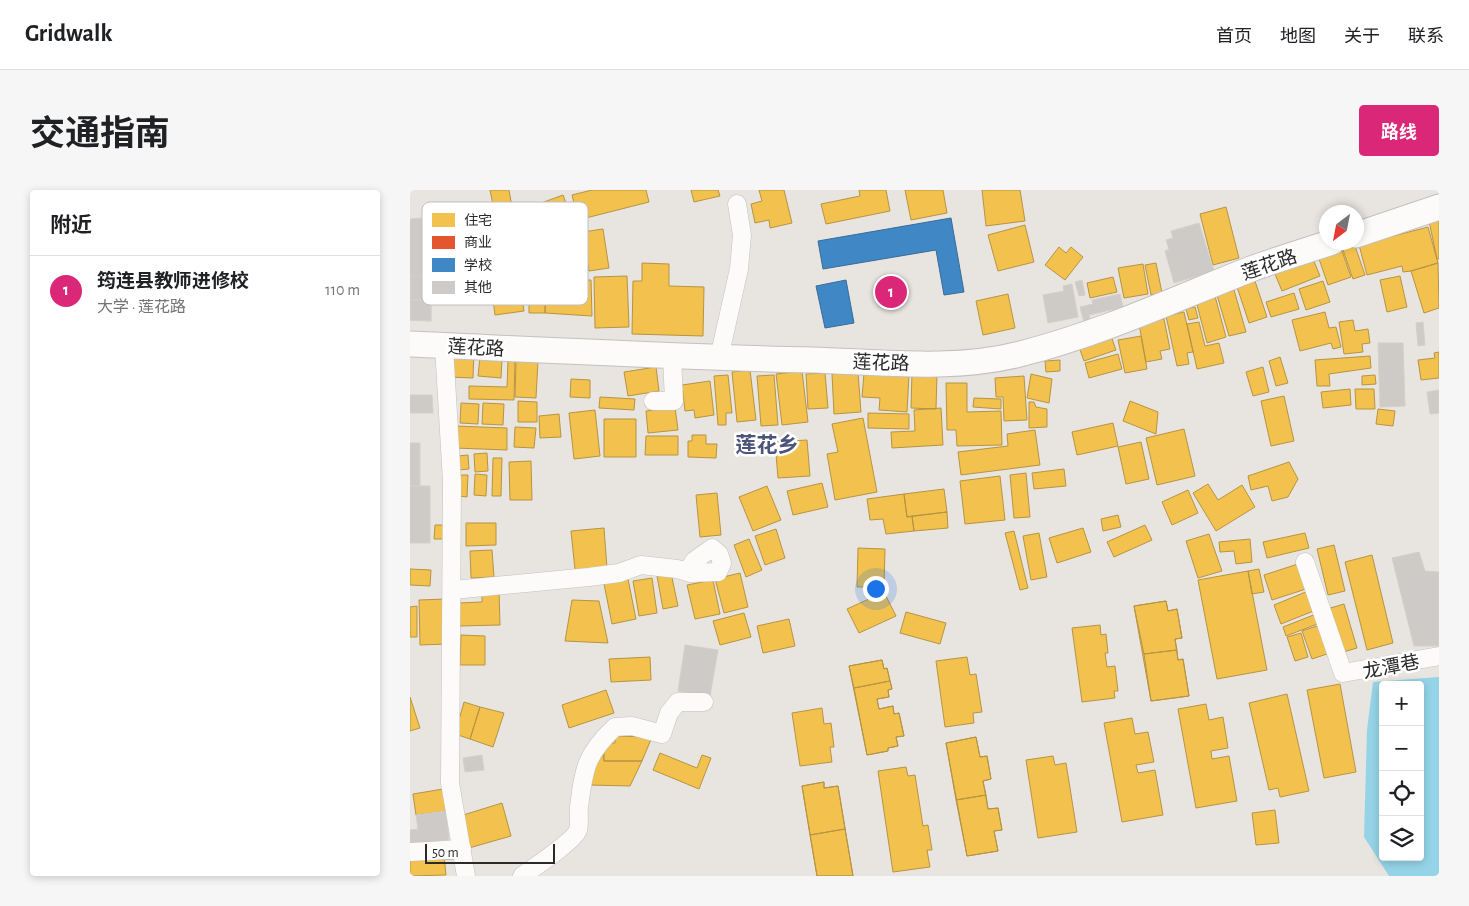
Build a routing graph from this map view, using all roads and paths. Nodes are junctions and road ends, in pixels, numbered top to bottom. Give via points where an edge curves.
1 (738, 204) dead end
2 (1439, 207) edge
3 (1364, 232) edge
4 (1319, 246) edge
5 (410, 344) edge
6 (444, 346) junction
7 (672, 356) junction
8 (719, 358) junction
9 (653, 401) dead end
10 (1305, 562) dead end
11 (687, 572) dead end
12 (453, 590) junction
13 (1439, 656) edge
14 (704, 702) dead end
15 (462, 849) junction
16 (410, 852) edge
17 (466, 876) edge
18 (522, 876) edge

1 - 8 street via 742,234 739,269
2 - 3 main road
4 - 8 main road, 莲花路 via 1254,268 1138,315 1020,354 972,362 924,363
5 - 6 main road, 莲花路
6 - 7 main road, 莲花路
6 - 12 street via 452,482
7 - 8 main road, 莲花路
7 - 9 street via 674,401
10 - 13 street, 龙潭巷 via 1343,673
11 - 12 street via 641,566 589,577
12 - 15 street via 450,783
14 - 18 street via 678,702 662,734 632,726 615,726 589,757 582,785 578,830 570,841
15 - 16 street
15 - 17 street

